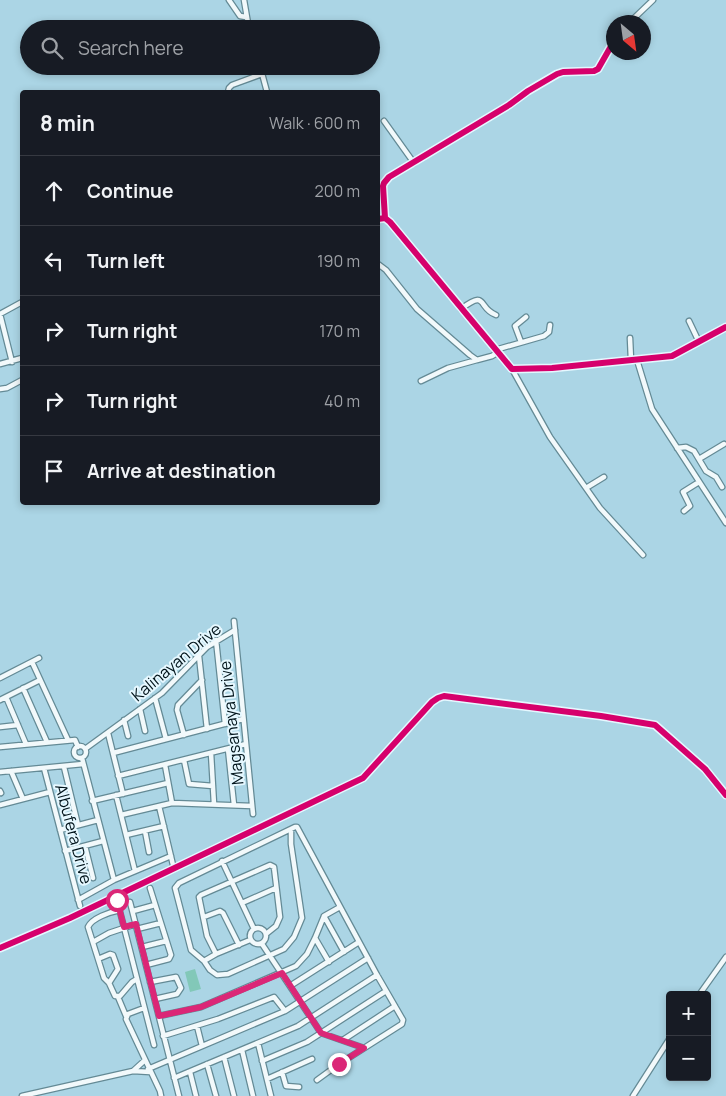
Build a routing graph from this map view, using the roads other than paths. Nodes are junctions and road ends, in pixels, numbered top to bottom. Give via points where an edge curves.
1 (228, 0) edge
2 (244, 0) edge
3 (653, 0) edge
4 (637, 15) edge
5 (246, 17) junction
6 (247, 20) edge
7 (606, 55) edge
8 (260, 75) edge
9 (262, 75) edge
10 (228, 90) edge
11 (266, 90) edge
12 (384, 121) dead end
13 (414, 163) junction
14 (380, 182) edge
15 (384, 182) junction
16 (384, 218) junction
17 (380, 219) edge
18 (380, 266) edge
19 (20, 303) edge
20 (461, 309) junction
21 (0, 314) edge
22 (496, 315) dead end
23 (526, 317) dead end
24 (689, 320) dead end
25 (550, 325) dead end
26 (724, 328) edge
27 (726, 335) edge
28 (630, 338) dead end
29 (521, 342) junction
30 (699, 342) junction
31 (496, 351) junction
32 (20, 359) edge
33 (477, 360) junction
34 (631, 360) junction
35 (637, 360) junction
36 (12, 362) junction
37 (0, 364) edge
38 (512, 370) junction
39 (20, 381) edge
40 (421, 381) dead end
41 (0, 389) edge
42 (724, 444) dead end
43 (677, 448) junction
44 (699, 459) junction
45 (604, 477) dead end
46 (699, 482) junction
47 (722, 487) dead end
48 (586, 488) junction
49 (684, 511) dead end
50 (726, 523) edge
51 (644, 555) dead end
52 (234, 621) dead end
53 (235, 630) junction
54 (216, 640) junction
55 (199, 656) junction
56 (39, 658) dead end
57 (32, 662) junction
58 (0, 678) edge
59 (40, 680) junction
60 (202, 680) junction
61 (23, 688) junction
62 (6, 697) junction
63 (155, 698) junction
64 (0, 700) edge
65 (140, 708) junction
66 (124, 720) junction
67 (243, 720) junction
68 (225, 724) junction
69 (18, 725) junction
70 (0, 727) edge
71 (207, 729) junction
72 (145, 731) dead end
73 (108, 733) junction
74 (184, 735) junction
75 (128, 736) dead end
76 (166, 739) junction
77 (68, 740) junction
78 (47, 742) junction
79 (26, 744) junction
80 (246, 744) junction
81 (0, 747) edge
82 (78, 747) junction
83 (85, 749) junction
84 (228, 749) junction
85 (113, 753) junction
86 (211, 753) junction
87 (82, 758) junction
88 (184, 760) junction
89 (83, 764) junction
90 (165, 765) junction
91 (64, 766) junction
92 (44, 768) junction
93 (11, 771) junction
94 (0, 772) edge
95 (118, 776) junction
96 (168, 783) junction
97 (213, 786) junction
98 (50, 792) junction
99 (123, 794) junction
100 (116, 795) junction
101 (726, 795) edge
102 (23, 799) junction
103 (92, 801) junction
104 (172, 803) junction
105 (214, 804) junction
106 (0, 805) edge
107 (234, 805) junction
108 (159, 806) junction
109 (252, 806) junction
110 (253, 814) dead end
111 (121, 815) junction
112 (98, 820) junction
113 (78, 825) junction
114 (164, 826) junction
115 (291, 829) junction
116 (60, 830) junction
117 (145, 831) junction
118 (126, 835) junction
119 (103, 841) junction
120 (85, 846) junction
121 (65, 851) junction
122 (149, 852) dead end
123 (171, 856) junction
124 (222, 861) junction
125 (174, 865) dead end
126 (135, 871) junction
127 (93, 878) dead end
128 (114, 880) junction
129 (231, 881) junction
130 (150, 888) dead end
131 (276, 888) junction
132 (117, 900) dead end
133 (130, 902) dead end
134 (242, 903) junction
135 (156, 905) junction
136 (340, 907) junction
137 (120, 910) junction
138 (133, 911) junction
139 (324, 916) junction
140 (204, 917) junction
141 (161, 923) junction
142 (137, 926) junction
143 (124, 927) junction
144 (254, 929) junction
145 (266, 934) junction
146 (316, 938) junction
147 (166, 940) junction
148 (250, 940) junction
149 (93, 942) junction
150 (359, 942) junction
151 (262, 944) junction
152 (238, 945) junction
153 (142, 947) junction
154 (0, 948) edge
155 (344, 952) junction
156 (216, 954) junction
157 (270, 956) junction
158 (726, 957) edge
159 (368, 958) junction
160 (98, 959) junction
161 (204, 961) junction
162 (329, 962) junction
163 (146, 965) junction
164 (282, 973) junction
165 (377, 975) junction
166 (137, 979) junction
167 (150, 982) junction
168 (110, 983) junction
169 (290, 986) junction
170 (386, 991) junction
171 (702, 991) edge
172 (118, 997) junction
173 (155, 999) junction
174 (300, 1003) junction
175 (395, 1006) junction
176 (144, 1008) junction
177 (285, 1011) junction
178 (126, 1016) junction
179 (159, 1016) junction
180 (310, 1018) junction
181 (197, 1026) junction
182 (321, 1033) junction
183 (164, 1036) junction
184 (343, 1040) junction
185 (258, 1043) junction
186 (666, 1044) edge
187 (154, 1045) dead end
188 (202, 1046) junction
189 (364, 1048) junction
190 (242, 1050) junction
191 (224, 1057) junction
192 (312, 1059) dead end
193 (170, 1060) junction
194 (144, 1061) junction
195 (262, 1061) junction
196 (207, 1064) junction
197 (133, 1071) junction
198 (149, 1071) junction
199 (190, 1072) junction
200 (282, 1072) junction
201 (174, 1078) junction
202 (266, 1079) junction
203 (317, 1080) dead end
204 (299, 1087) dead end
205 (22, 1096) edge
206 (161, 1096) edge
207 (179, 1096) edge
208 (196, 1096) edge
209 (216, 1096) edge
210 (234, 1096) edge
211 (253, 1096) edge
212 (271, 1096) edge
213 (633, 1096) edge

1 - 5 street via 240,16
2 - 5 street
3 - 4 street
5 - 6 street
7 - 13 street via 594,72 557,74
8 - 10 street
9 - 11 street
12 - 13 street
13 - 15 street
14 - 15 street
15 - 16 street
16 - 17 street
16 - 20 street
18 - 33 street via 424,316
19 - 21 street
20 - 22 street via 474,300 480,300 489,312
20 - 31 street
21 - 36 street
23 - 29 street via 515,326
24 - 30 street
25 - 29 street via 548,334
26 - 27 street
26 - 30 street
28 - 34 street
29 - 31 street
30 - 35 street via 672,356
31 - 33 street via 492,356
31 - 38 street
32 - 36 street
33 - 40 street via 448,368
34 - 35 street
34 - 38 street
35 - 43 street via 650,407
36 - 37 street
38 - 48 street via 550,437
39 - 41 street
42 - 44 street
43 - 44 street via 691,448
43 - 46 street
44 - 47 street
45 - 48 street
46 - 49 street via 683,492 690,506
46 - 50 street
48 - 51 street via 600,508
52 - 53 street, Magsanaya Drive
53 - 54 street, Kalinayan Drive
53 - 67 street, Magsanaya Drive
54 - 55 street, Kalinayan Drive
54 - 68 street
55 - 60 street
55 - 63 street, Kalinayan Drive
56 - 57 street
57 - 58 street
57 - 59 street
59 - 61 street
59 - 77 street
60 - 71 street
60 - 74 street via 178,705
61 - 62 street
61 - 78 street
62 - 64 street
62 - 69 street
63 - 65 street, Kalinayan Drive
63 - 76 street
65 - 66 street, Kalinayan Drive
65 - 72 street
66 - 73 street, Kalinayan Drive
66 - 75 street
67 - 68 street
67 - 80 street, Magsanaya Drive
68 - 71 street
69 - 70 street
69 - 79 street
71 - 74 street
73 - 83 street, Kalinayan Drive
73 - 85 street
74 - 76 street
76 - 85 street
77 - 78 street
77 - 82 street via 75,740
78 - 79 street
79 - 81 street
80 - 84 street
80 - 109 street, Magsanaya Drive
82 - 83 street
82 - 87 street via 74,753
83 - 87 street via 86,755
84 - 86 street
84 - 107 street
85 - 95 street
86 - 88 street
86 - 97 street
87 - 89 street
88 - 90 street
88 - 97 street via 188,784
89 - 91 street
89 - 103 street
90 - 95 street
90 - 96 street
91 - 92 street
91 - 113 street
92 - 93 street
92 - 98 street, Albufera Drive
93 - 94 street
93 - 102 street
95 - 99 street
96 - 99 street
96 - 104 street
97 - 105 street
98 - 102 street
98 - 116 street, Albufera Drive
99 - 100 street
100 - 103 street
100 - 111 street
101 - 154 street via 705,769 655,725 444,696 432,702 363,778 70,918
102 - 106 street
103 - 112 street
104 - 105 street
104 - 108 street
105 - 107 street
107 - 109 street
108 - 111 street
108 - 114 street
109 - 110 street, Magsanaya Drive
111 - 118 street
112 - 113 street
112 - 119 street
113 - 116 street
114 - 117 street
114 - 123 street
115 - 124 street
115 - 136 street via 297,827
115 - 157 street via 302,918 294,937 284,949
116 - 121 street, Albufera Drive
117 - 118 street
117 - 122 street
118 - 126 street
119 - 120 street
119 - 128 street
120 - 121 street
120 - 127 street
121 - 128 street, Albufera Drive via 79,903
123 - 125 street
123 - 126 street
124 - 129 street
124 - 161 street via 175,888 191,950
126 - 128 street
129 - 131 street via 270,864 274,867
129 - 134 street
129 - 140 street via 200,895
130 - 135 street
131 - 134 street
131 - 145 street via 280,917 276,926
132 - 137 street
133 - 138 street
134 - 144 street
135 - 138 street
135 - 141 street
136 - 139 street
136 - 150 street
137 - 143 street
137 - 149 street via 109,912 88,925
138 - 142 street
139 - 146 street
139 - 155 street
140 - 152 street via 223,912
140 - 156 street via 207,936
141 - 142 street
141 - 147 street
142 - 143 street
142 - 153 street
143 - 149 street
143 - 166 street
144 - 145 street via 262,929
144 - 148 street
145 - 151 street
146 - 162 street
146 - 164 street via 296,966
147 - 153 street
147 - 163 street via 170,958
148 - 151 street via 253,944
148 - 152 street
149 - 160 street
150 - 155 street
150 - 159 street
151 - 157 street
152 - 156 street
153 - 163 street
155 - 162 street
156 - 161 street
157 - 161 street via 222,976 210,970
157 - 164 street
158 - 171 street
159 - 165 street
159 - 174 street
160 - 168 street via 104,978
160 - 168 street via 113,955 118,969
162 - 169 street
163 - 167 street
164 - 169 street
164 - 179 street via 201,1007
165 - 170 street
165 - 180 street
166 - 172 street
166 - 176 street
167 - 173 street
167 - 173 street via 176,976 181,988 178,994
168 - 172 street
169 - 174 street
170 - 175 street
170 - 182 street
172 - 178 street
173 - 179 street
174 - 177 street
174 - 180 street
175 - 184 street
175 - 189 street via 404,1022
176 - 178 street
176 - 187 street
177 - 181 street via 274,997
177 - 188 street
178 - 194 street
179 - 183 street
180 - 182 street
180 - 185 street
181 - 183 street
181 - 188 street
182 - 184 street
182 - 195 street via 296,1048
183 - 193 street
184 - 189 street
185 - 190 street
185 - 195 street
186 - 213 street
188 - 193 street
189 - 203 street
190 - 191 street
190 - 211 street
191 - 196 street
191 - 210 street
192 - 200 street
193 - 198 street
193 - 201 street
194 - 197 street
194 - 198 street
195 - 202 street
196 - 199 street
196 - 209 street
197 - 198 street
197 - 205 street
198 - 206 street
199 - 201 street
199 - 208 street
200 - 202 street
200 - 204 street via 286,1086
201 - 207 street
202 - 212 street

